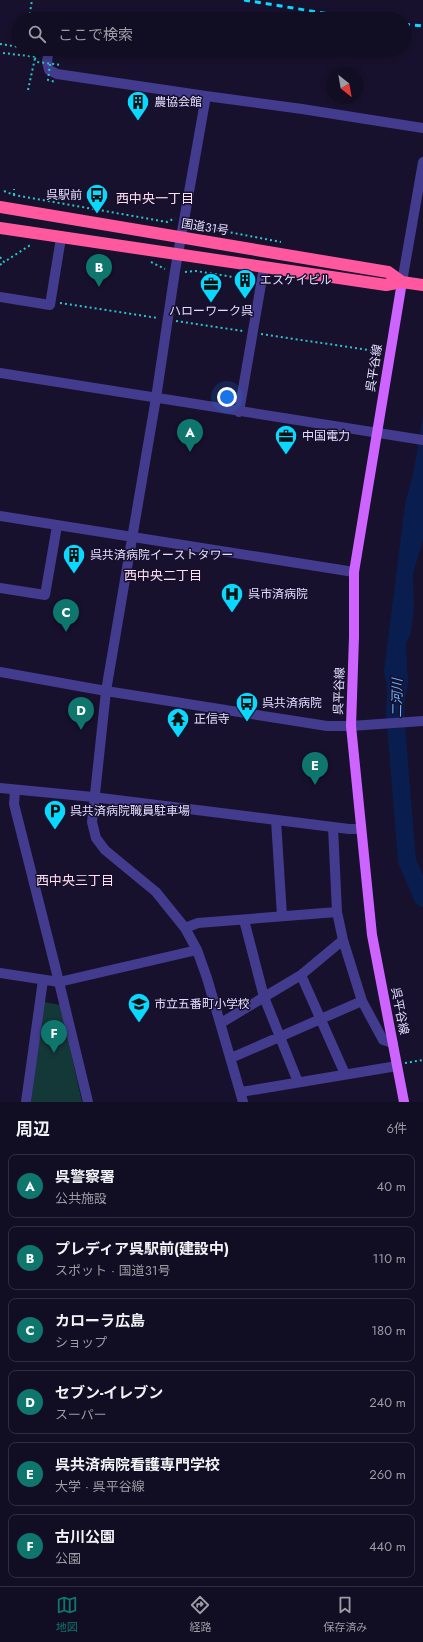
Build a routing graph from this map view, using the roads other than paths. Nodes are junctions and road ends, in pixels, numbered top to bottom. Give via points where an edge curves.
1 (46, 59) road end
2 (206, 96) junction
3 (423, 128) edge
4 (423, 162) edge
5 (0, 207) edge
6 (0, 228) edge
7 (61, 238) junction
8 (182, 238) junction
9 (179, 255) junction
10 (264, 267) junction
11 (402, 282) junction
12 (420, 284) edge
13 (0, 297) edge
14 (0, 373) edge
15 (156, 398) junction
16 (240, 412) junction
17 (377, 433) junction
18 (423, 440) edge
19 (0, 516) edge
20 (57, 526) junction
21 (132, 538) junction
22 (354, 572) junction
23 (0, 588) edge
24 (0, 672) edge
25 (106, 691) junction
26 (423, 721) edge
27 (351, 726) junction
28 (0, 788) edge
29 (14, 790) junction
30 (94, 798) junction
31 (276, 820) junction
32 (333, 827) junction
33 (361, 828) junction
34 (337, 912) junction
35 (282, 916) junction
36 (244, 920) junction
37 (185, 928) junction
38 (343, 940) junction
39 (197, 950) junction
40 (0, 973) edge
41 (301, 975) junction
42 (43, 980) junction
43 (59, 982) junction
44 (264, 997) junction
45 (362, 1001) junction
46 (320, 1019) junction
47 (220, 1023) junction
48 (279, 1037) junction
49 (393, 1043) junction
50 (231, 1058) junction
51 (397, 1066) junction
52 (345, 1074) junction
53 (298, 1082) junction
54 (242, 1097) edge
55 (26, 1102) edge
56 (88, 1102) edge
57 (404, 1102) edge

1 - 2 street via 49,70 56,78
2 - 3 street
2 - 8 street
4 - 11 street
5 - 8 highway, 国道31号
6 - 7 highway, 国道31号
7 - 9 highway, 国道31号
7 - 13 street via 50,305
8 - 9 street
8 - 11 highway, 国道31号 via 388,272
9 - 10 highway, 国道31号
9 - 15 street
10 - 11 highway, 国道31号 via 386,285
10 - 16 street
11 - 12 highway, 国道31号
11 - 17 main road, 呉平谷線
14 - 15 street
15 - 16 street
15 - 21 street
16 - 17 street
17 - 18 street
17 - 22 main road, 呉平谷線
19 - 20 street
20 - 21 street
20 - 23 street via 45,595
21 - 22 street
21 - 25 street
22 - 27 main road, 呉平谷線
24 - 25 street
25 - 27 street via 328,726
25 - 30 street
26 - 27 street
27 - 33 main road, 呉平谷線
28 - 29 street
29 - 30 street
29 - 43 street via 14,804
30 - 31 street
30 - 37 street via 92,822 96,838 105,850 156,892
31 - 32 street
31 - 35 street
32 - 33 street
32 - 34 street
33 - 49 main road, 呉平谷線 via 372,935
34 - 35 street
34 - 38 street
35 - 36 street
36 - 37 street via 198,923
36 - 44 street
37 - 39 street
38 - 41 street
38 - 45 street
39 - 43 street
39 - 47 street
40 - 42 street
41 - 44 street
41 - 46 street
42 - 43 street
42 - 55 street
43 - 56 street
44 - 47 street
44 - 48 street
45 - 46 street
45 - 49 street via 383,1040
46 - 48 street
46 - 52 street
47 - 50 street
48 - 50 street
48 - 53 street
49 - 51 main road, 呉平谷線
50 - 54 street
51 - 52 street
51 - 57 main road, 呉平谷線
52 - 53 street
53 - 54 street

